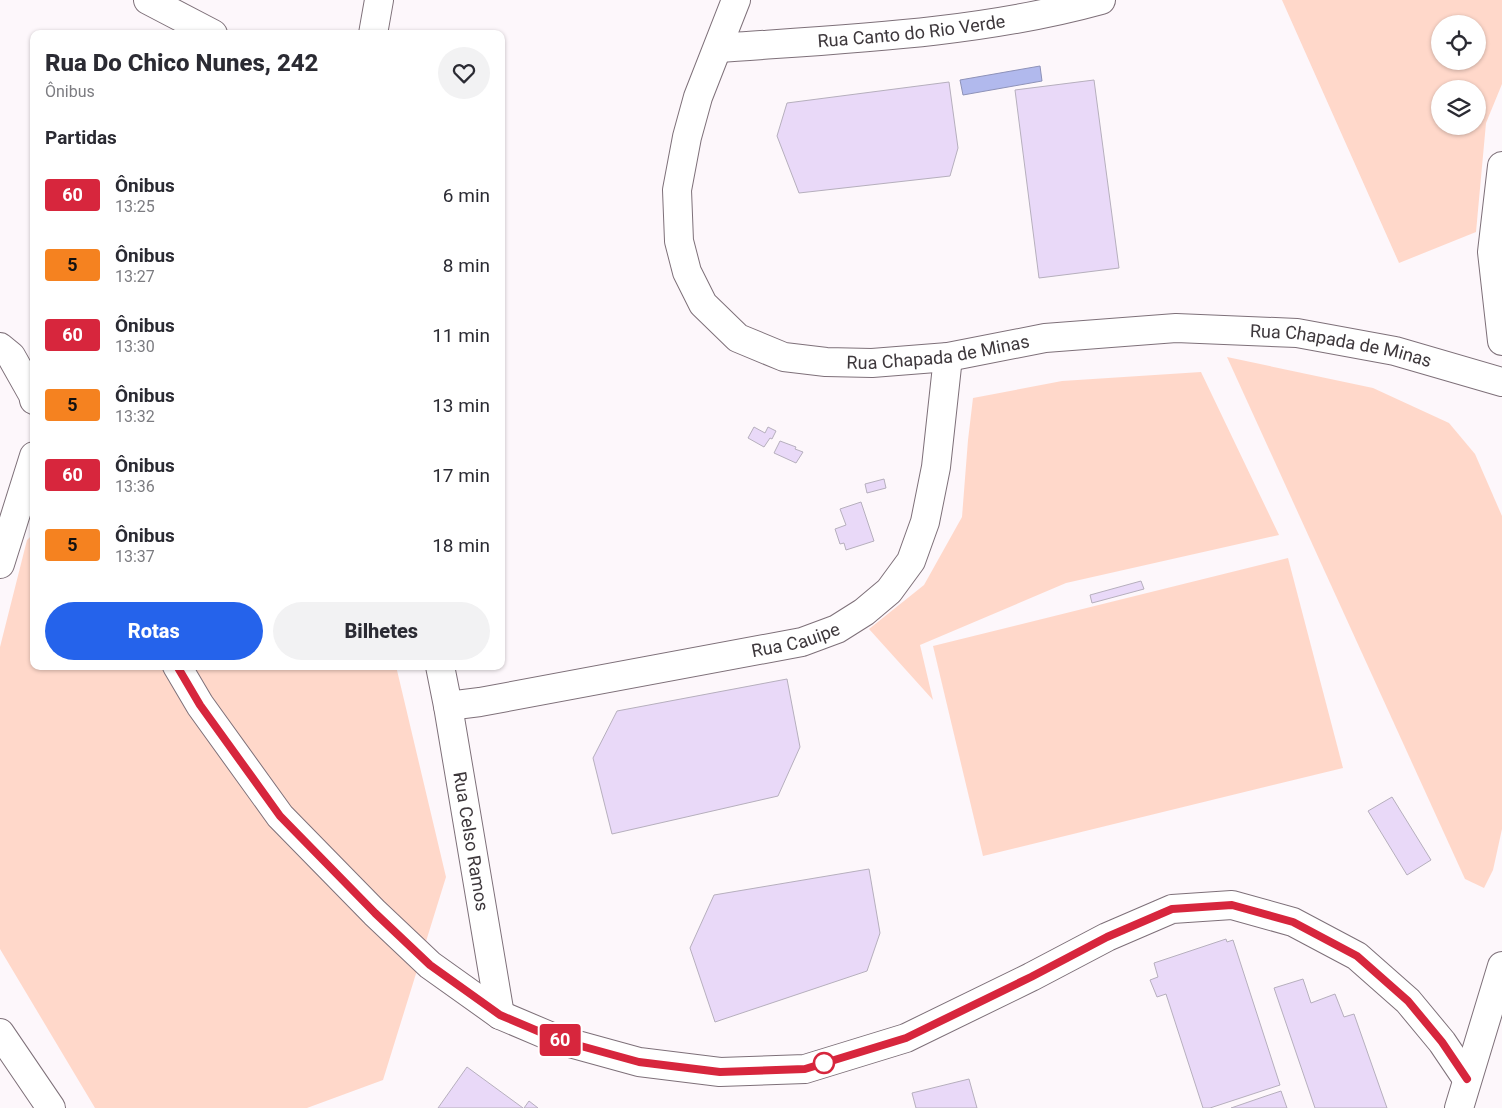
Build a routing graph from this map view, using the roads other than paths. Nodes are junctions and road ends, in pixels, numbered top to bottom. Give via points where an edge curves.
1 (148, 0) edge
2 (380, 0) edge
3 (736, 0) edge
4 (1101, 0) edge
5 (206, 30) edge
6 (374, 30) edge
7 (718, 48) junction
8 (1502, 166) edge
9 (1502, 341) edge
10 (0, 347) edge
11 (948, 357) junction
12 (1502, 382) edge
13 (30, 390) edge
14 (30, 469) edge
15 (0, 564) edge
16 (179, 670) edge
17 (441, 670) edge
18 (448, 706) junction
19 (1502, 966) edge
20 (500, 1015) junction
21 (0, 1033) edge
22 (1467, 1079) junction
23 (51, 1108) edge
24 (1459, 1108) edge

1 - 5 street
2 - 6 street
3 - 7 street, Rua Chapada de Minas
4 - 7 street, Rua Canto do Rio Verde via 1036,15 909,33
7 - 11 street, Rua Chapada de Minas via 698,97 677,190 681,249 687,272 703,304 738,338 784,357 826,362 872,362
8 - 9 street via 1492,252
10 - 13 street via 11,356
11 - 12 street, Rua Chapada de Minas via 1045,338 1176,328 1288,333 1395,351
11 - 18 street, Rua Cauipe via 940,441 925,522 911,561 889,591 864,612 837,628 802,642
14 - 15 street
16 - 20 street via 200,705 280,816 430,965
17 - 18 street, Rua Celso Ramos
18 - 20 street, Rua Celso Ramos
19 - 22 street
20 - 22 street via 559,1040 639,1062 720,1072 805,1069 906,1038 1107,937 1172,909 1232,905 1293,922 1357,956 1408,1001
21 - 23 street
22 - 24 street

